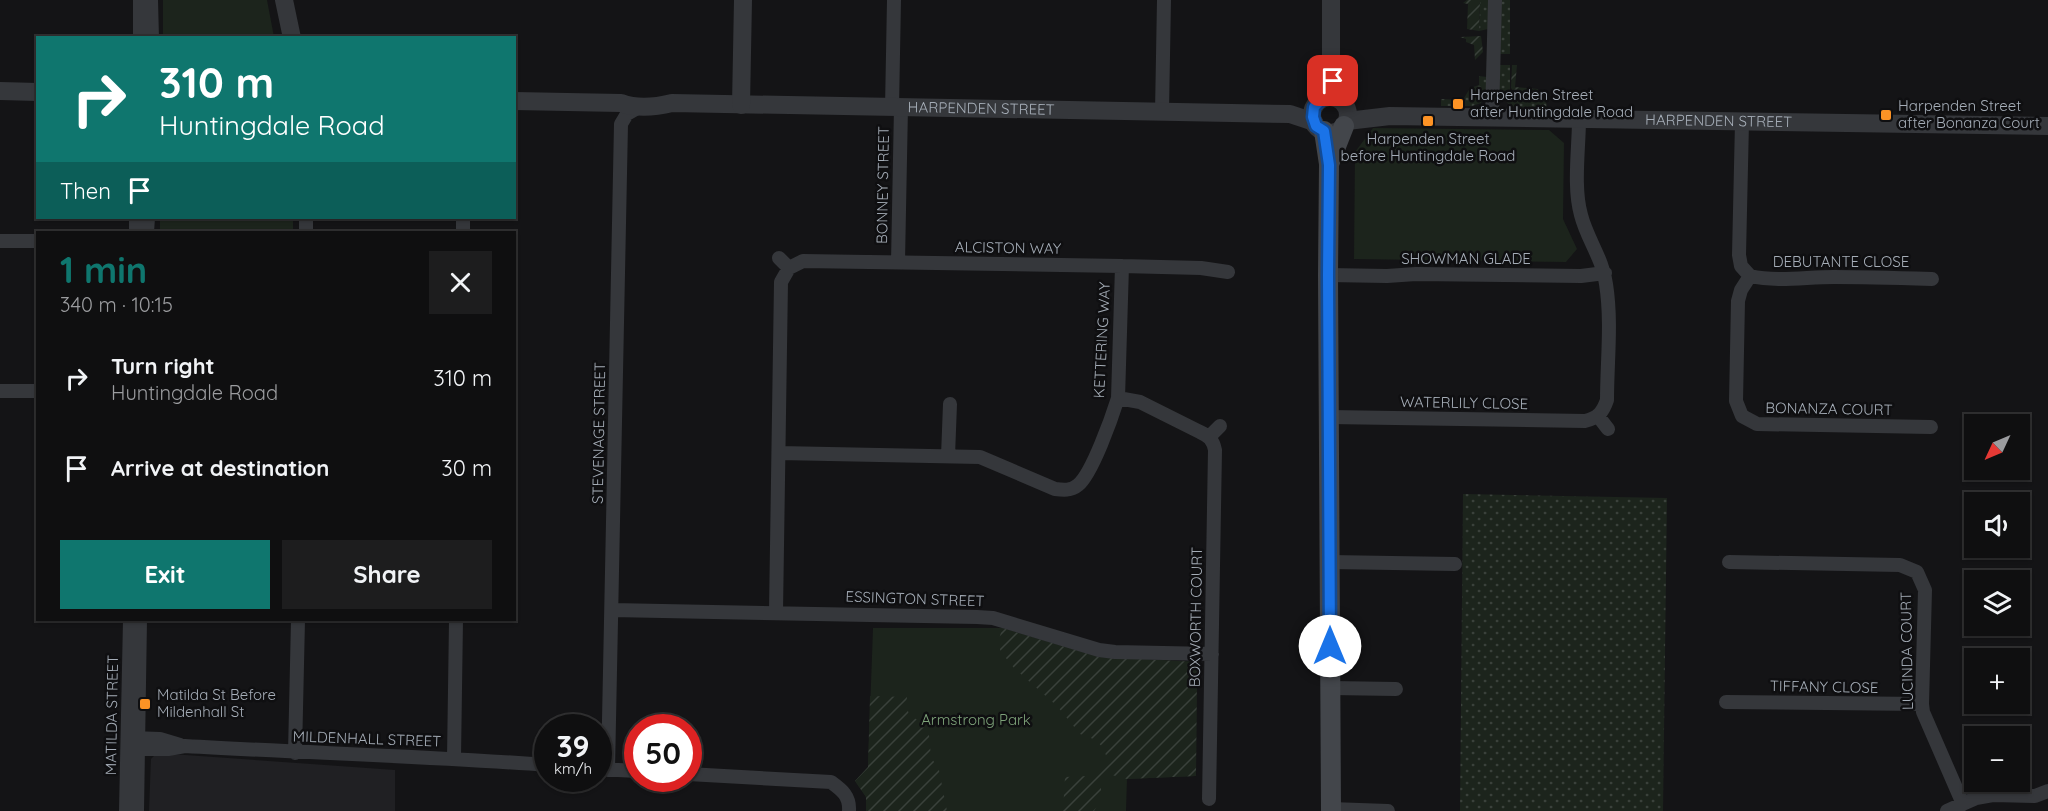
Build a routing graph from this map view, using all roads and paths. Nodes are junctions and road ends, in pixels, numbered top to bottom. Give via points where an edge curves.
1 (140, 0) edge
2 (152, 0) edge
3 (284, 0) edge
4 (743, 0) edge
5 (894, 0) edge
6 (1164, 0) edge
7 (1331, 0) edge
8 (1495, 0) edge
9 (140, 36) edge
10 (152, 36) edge
11 (292, 36) edge
12 (0, 91) edge
13 (36, 92) edge
14 (1330, 100) junction
15 (516, 101) edge
16 (621, 103) junction
17 (672, 103) junction
18 (741, 105) junction
19 (641, 106) junction
20 (896, 108) junction
21 (1162, 112) junction
22 (1290, 114) junction
23 (1390, 116) junction
24 (1492, 117) junction
25 (1579, 118) junction
26 (1742, 122) junction
27 (1346, 124) junction
28 (2048, 126) edge
29 (1319, 127) junction
30 (1329, 165) junction
31 (0, 241) edge
32 (36, 241) edge
33 (779, 258) dead end
34 (898, 262) junction
35 (1122, 266) junction
36 (789, 268) junction
37 (1228, 272) dead end
38 (1605, 273) junction
39 (1328, 275) junction
40 (1750, 276) junction
41 (1932, 279) dead end
42 (0, 391) edge
43 (36, 392) edge
44 (1118, 398) junction
45 (950, 404) dead end
46 (1598, 416) junction
47 (1329, 417) junction
48 (1220, 426) dead end
49 (1931, 427) dead end
50 (1608, 429) dead end
51 (1209, 436) junction
52 (779, 453) junction
53 (948, 456) junction
54 (1330, 562) junction
55 (1729, 562) dead end
56 (1455, 564) dead end
57 (612, 610) junction
58 (776, 612) junction
59 (130, 621) edge
60 (140, 621) edge
61 (298, 621) edge
62 (456, 621) edge
63 (1212, 654) junction
64 (1331, 688) junction
65 (1396, 689) dead end
66 (1726, 702) dead end
67 (1922, 704) junction
68 (606, 714) edge
69 (133, 743) junction
70 (295, 753) junction
71 (454, 758) junction
72 (534, 764) edge
73 (702, 775) edge
74 (2048, 791) edge
75 (1209, 799) dead end
76 (1963, 804) junction
77 (1331, 810) edge
78 (126, 811) edge
79 (137, 811) edge
80 (849, 811) edge
81 (1388, 811) edge
82 (1947, 811) edge

1 - 9 street
2 - 10 street
3 - 11 street
4 - 18 street
5 - 20 street, BONNEY STREET
6 - 21 street
7 - 14 street
8 - 24 street
12 - 13 street
14 - 22 street, HARPENDEN STREET
14 - 23 street, HARPENDEN STREET
14 - 27 street via 1348,110
14 - 29 street via 1313,112
15 - 16 street, HARPENDEN STREET
16 - 17 street, HARPENDEN STREET via 629,98 661,98
16 - 19 street, HARPENDEN STREET
17 - 18 street, HARPENDEN STREET
17 - 19 street, HARPENDEN STREET
18 - 20 street, HARPENDEN STREET
19 - 57 street, STEVENAGE STREET via 627,114 621,124
20 - 21 street, HARPENDEN STREET
20 - 34 street, BONNEY STREET
21 - 22 street, HARPENDEN STREET
22 - 29 street, HARPENDEN STREET
23 - 24 street, HARPENDEN STREET
23 - 27 street, HARPENDEN STREET
24 - 25 street, HARPENDEN STREET
25 - 26 street, HARPENDEN STREET
25 - 38 street via 1581,216
26 - 28 street, HARPENDEN STREET
26 - 40 street via 1739,255
27 - 29 street, HARPENDEN STREET via 1335,132
27 - 30 main road
29 - 30 main road
30 - 39 main road
31 - 32 street
33 - 36 street
34 - 35 street, ALCISTON WAY
34 - 36 street, ALCISTON WAY via 803,261
35 - 37 street, ALCISTON WAY
35 - 44 street, KETTERING WAY
36 - 52 street via 781,282
38 - 39 street, SHOWMAN GLADE
38 - 46 street via 1607,400
39 - 47 main road
40 - 41 street, DEBUTANTE CLOSE via 1802,280
40 - 49 street, BONANZA COURT via 1738,301 1736,401 1742,416 1757,424
42 - 43 street
44 - 51 street via 1140,402
44 - 53 street, KETTERING WAY via 1086,475 1078,486 1067,490 1055,489 980,457
45 - 53 street
46 - 47 street, WATERLILY CLOSE via 1585,421
46 - 50 street
47 - 54 main road
48 - 51 street
51 - 63 street, BOXWORTH COURT via 1215,450
52 - 53 street, KETTERING WAY
52 - 58 street
54 - 56 street
54 - 64 main road
55 - 67 street, LUCINDA COURT via 1900,565 1917,572 1925,590
57 - 58 street, ESSINGTON STREET
57 - 68 street, STEVENAGE STREET
58 - 63 street, ESSINGTON STREET via 993,618 1099,650
59 - 69 street, MATILDA STREET
60 - 69 street, MATILDA STREET
61 - 70 street
62 - 71 street
63 - 75 street, BOXWORTH COURT
64 - 65 street
64 - 77 main road
66 - 67 street, TIFFANY CLOSE
67 - 76 street, LUCINDA COURT
69 - 70 street, MILDENHALL STREET via 160,739 185,746
69 - 78 street, MATILDA STREET
69 - 79 street, MATILDA STREET
70 - 71 street, MILDENHALL STREET
71 - 72 street, MILDENHALL STREET
73 - 80 street via 831,782 844,791
74 - 76 street via 2035,796 1993,795
76 - 82 street
77 - 81 street

